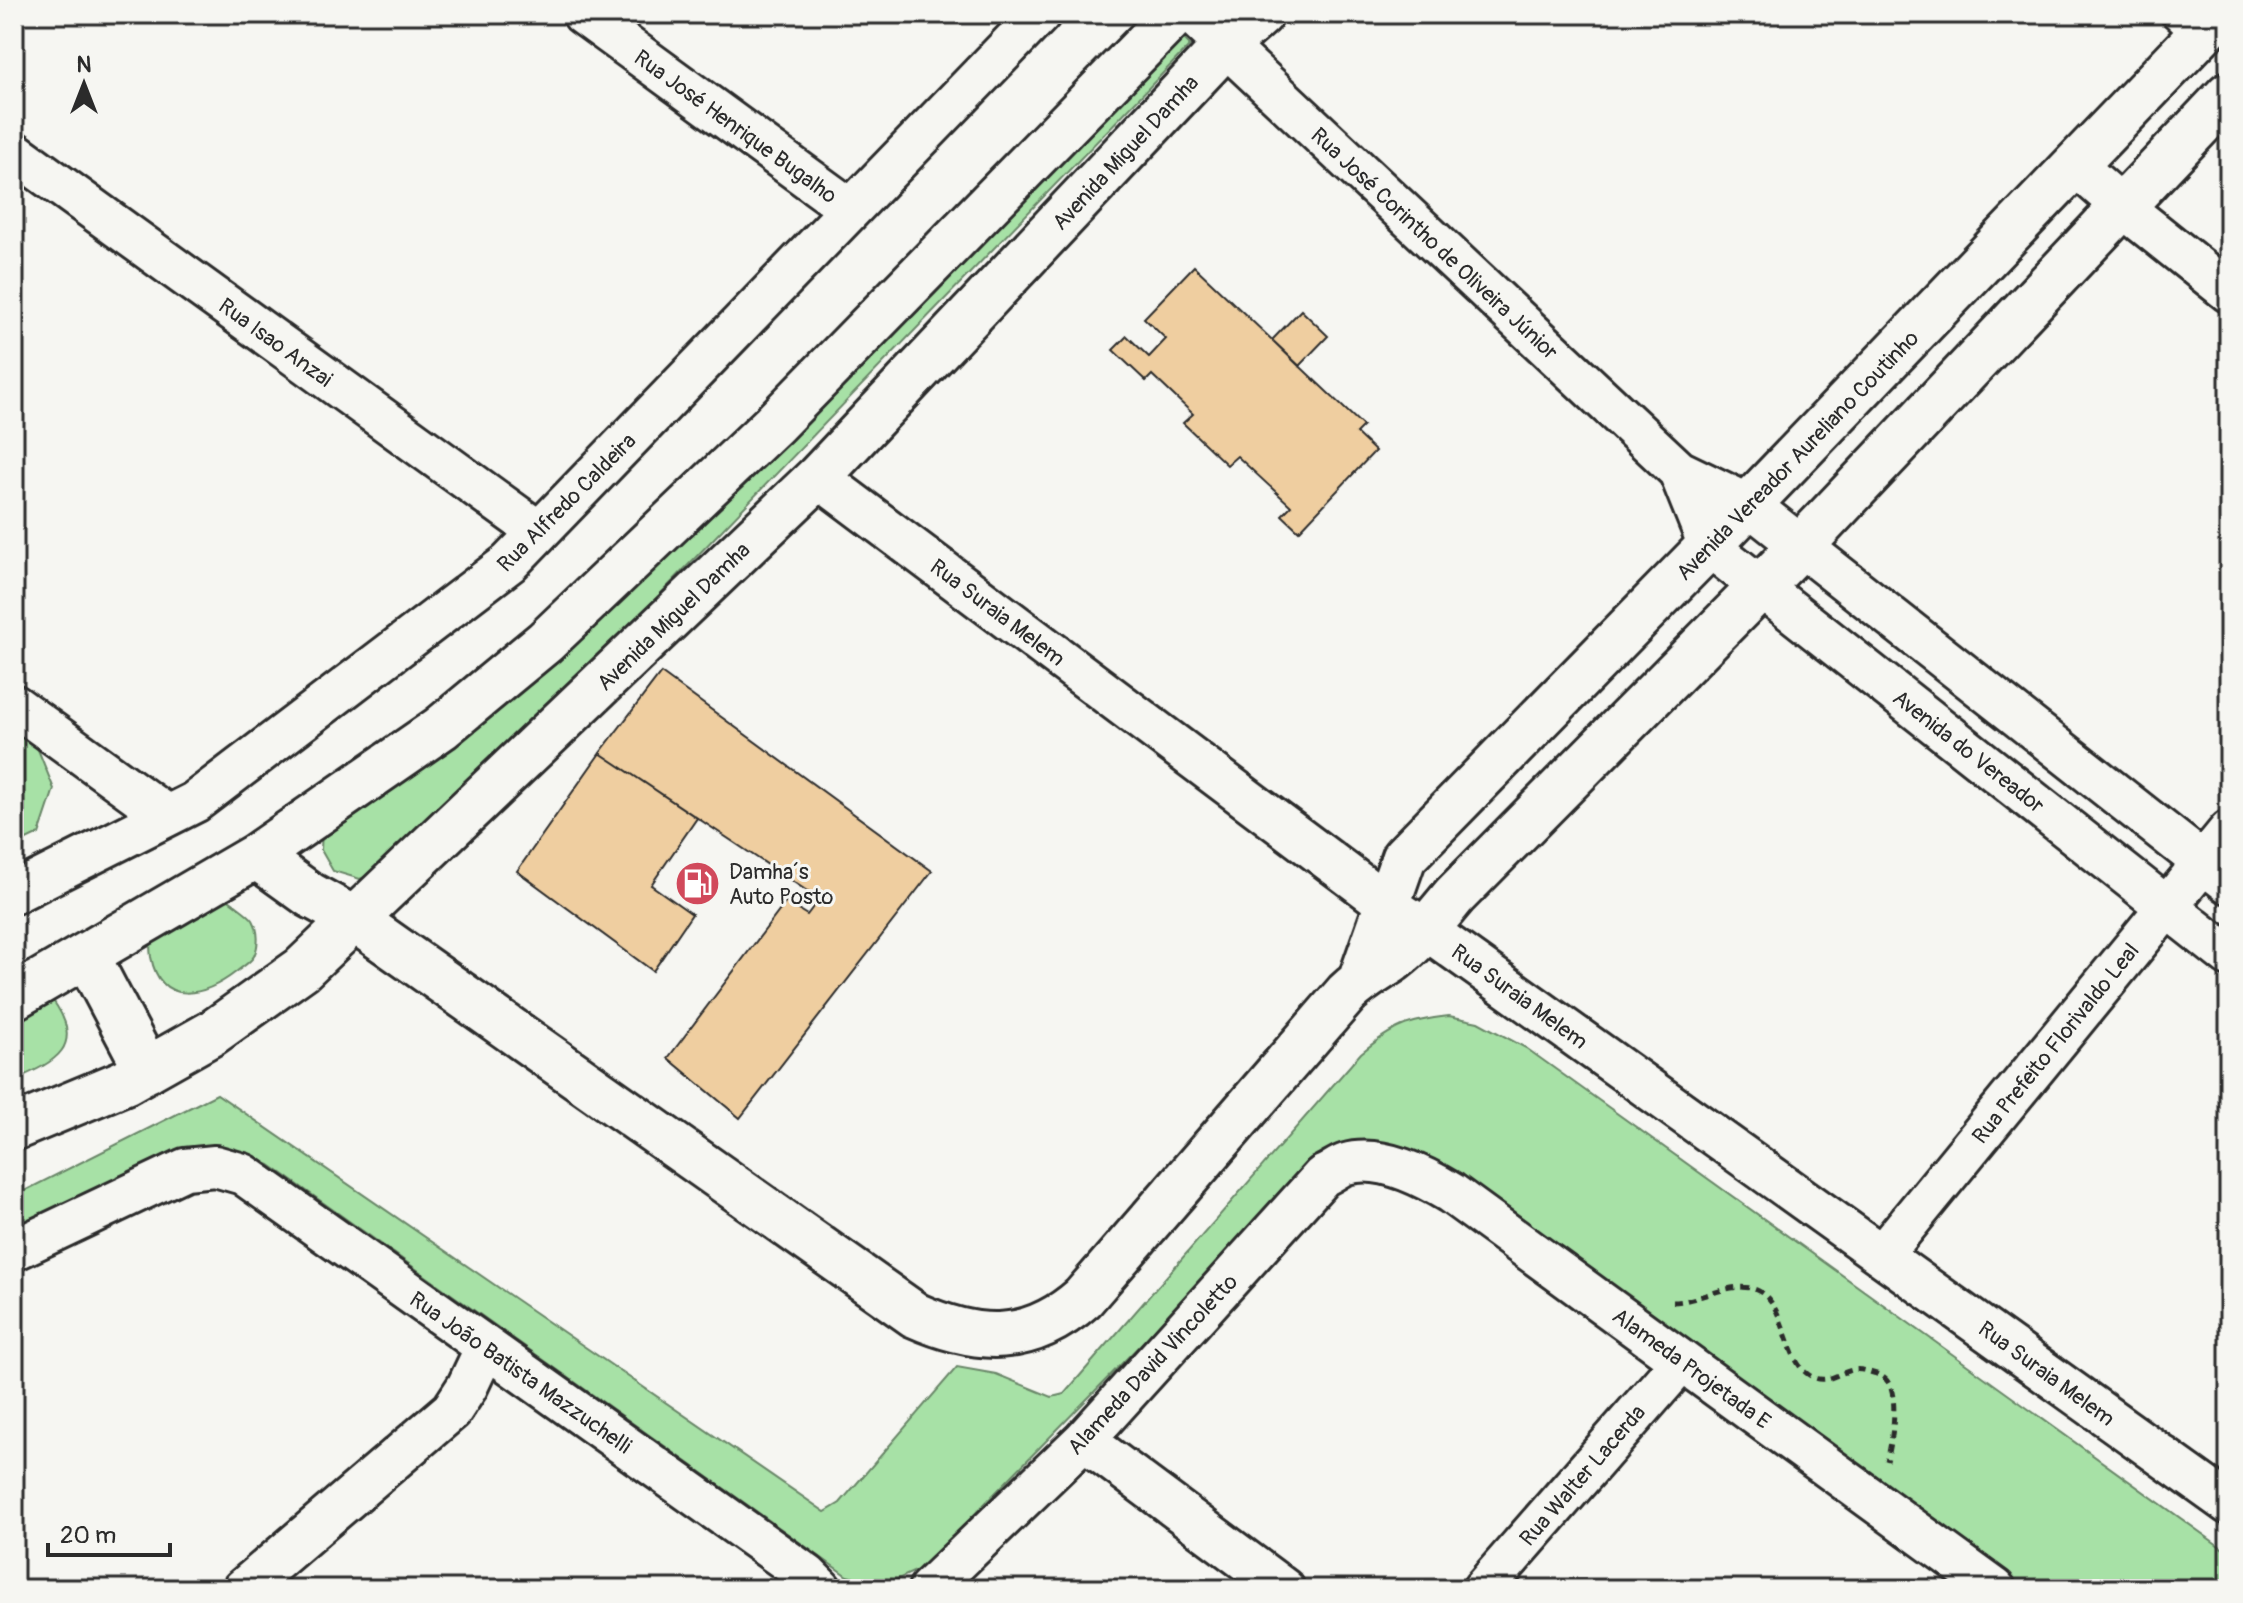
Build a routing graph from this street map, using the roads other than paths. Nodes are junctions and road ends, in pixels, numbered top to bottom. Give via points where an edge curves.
1 (583, 14) edge
2 (1040, 14) edge
3 (1175, 14) edge
4 (1192, 14) edge
5 (1261, 14) edge
6 (2196, 22) edge
7 (1226, 45) junction
8 (2229, 94) edge
9 (14, 152) edge
10 (2075, 165) junction
11 (2124, 208) junction
12 (850, 209) junction
13 (2229, 292) edge
14 (1679, 471) junction
15 (818, 477) junction
16 (1749, 505) junction
17 (539, 532) junction
18 (1709, 546) junction
19 (1801, 546) junction
20 (1759, 586) junction
21 (14, 705) edge
22 (167, 816) junction
23 (2229, 831) edge
24 (256, 856) junction
25 (2216, 872) edge
26 (14, 893) edge
27 (1387, 904) junction
28 (2167, 907) junction
29 (354, 919) junction
30 (1427, 930) junction
31 (87, 956) junction
32 (2229, 956) edge
33 (1361, 979) junction
34 (14, 997) edge
35 (147, 1070) junction
36 (14, 1128) edge
37 (1382, 1163) joint
38 (14, 1250) edge
39 (1882, 1255) junction
40 (486, 1347) junction
41 (1682, 1361) junction
42 (1084, 1440) junction
43 (2229, 1504) edge
44 (243, 1589) edge
45 (821, 1589) edge
46 (929, 1589) edge
47 (1284, 1589) edge
48 (1483, 1589) edge
49 (1995, 1589) edge

1 - 12 street, Rua José Henrique Bugalho
2 - 12 street, Rua Alfredo Caldeira
3 - 24 street via 773,425 545,642 441,728
4 - 7 street, Rua José Corintho de Oliveira Júnior
5 - 7 street, Avenida Miguel Damha
6 - 10 street, Avenida Vereador Aureliano Coutinho
7 - 14 street, Rua José Corintho de Oliveira Júnior
7 - 15 street, Avenida Miguel Damha
8 - 11 street
9 - 17 street, Rua Isao Anzai
10 - 11 street
10 - 16 street, Avenida Vereador Aureliano Coutinho
11 - 13 street
11 - 19 street
12 - 17 street, Rua Alfredo Caldeira
14 - 16 street, Rua José Corintho de Oliveira Júnior
14 - 18 street, Rua José Corintho de Oliveira Júnior
15 - 27 street, Rua Suraia Melem
15 - 29 street, Avenida Miguel Damha
16 - 18 street, Avenida Vereador Aureliano Coutinho
16 - 19 street
17 - 22 street, Rua Alfredo Caldeira via 509,563 195,802
18 - 20 street, Avenida do Vereador
18 - 27 street, Avenida Vereador Aureliano Coutinho via 1404,857
19 - 20 street
19 - 25 street
20 - 28 street, Avenida do Vereador
20 - 30 street via 1454,896
21 - 22 street
22 - 26 street, Rua Alfredo Caldeira
23 - 25 street, Rua Prefeito Florivaldo Leal
24 - 29 street
24 - 31 street
25 - 28 street, Rua Prefeito Florivaldo Leal
27 - 30 street, Rua Suraia Melem
27 - 33 street, Avenida Vereador Aureliano Coutinho
28 - 32 street, Avenida do Vereador
28 - 39 street, Rua Prefeito Florivaldo Leal
29 - 33 street via 915,1315 972,1335 1028,1332 1052,1322 1083,1298
29 - 35 street, Avenida Miguel Damha via 302,969 212,1033
30 - 33 street
30 - 39 street, Rua Suraia Melem
31 - 34 street
31 - 35 street
35 - 36 street, Avenida Miguel Damha
37 - 41 street, Alameda Projetada E via 1416,1172 1451,1193
37 - 42 street, Alameda David Vincoletto via 1347,1163 1323,1176
38 - 40 street, Rua João Batista Mazzuchelli via 160,1179 215,1166 243,1174
39 - 43 street, Rua Suraia Melem
40 - 44 street via 452,1410
40 - 45 street, Rua João Batista Mazzuchelli
41 - 48 street, Rua Walter Lacerda
41 - 49 street, Alameda Projetada E
42 - 46 street, Alameda David Vincoletto
42 - 47 street

